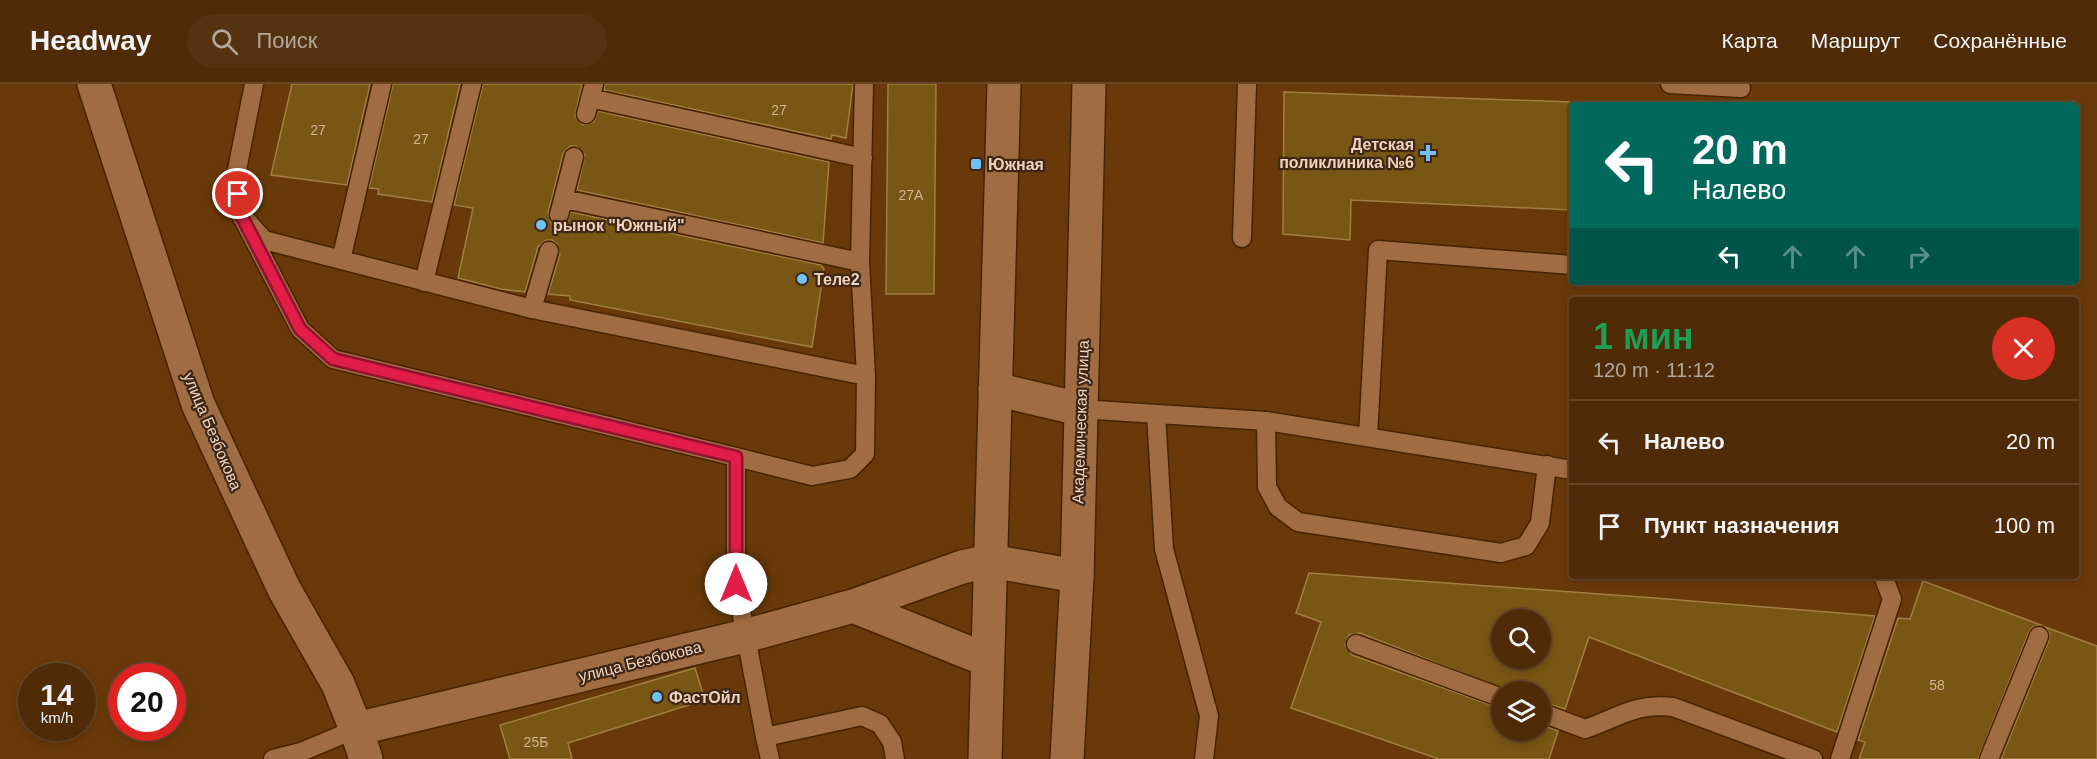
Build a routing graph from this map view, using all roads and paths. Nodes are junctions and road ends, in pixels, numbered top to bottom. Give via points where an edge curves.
1 (94, 84) edge
2 (254, 84) edge
3 (382, 84) edge
4 (472, 84) edge
5 (864, 84) edge
6 (1004, 84) edge
7 (1089, 84) edge
8 (1247, 84) edge
9 (1670, 84) edge
10 (1741, 92) edge
11 (590, 99) edge
12 (574, 157) dead end
13 (862, 158) junction
14 (240, 213) junction
15 (1242, 238) dead end
16 (549, 251) dead end
17 (341, 260) junction
18 (860, 262) junction
19 (1569, 265) edge
20 (424, 282) junction
21 (532, 309) junction
22 (866, 376) junction
23 (995, 389) junction
24 (1080, 409) junction
25 (1156, 414) junction
26 (1266, 421) junction
27 (1368, 437) junction
28 (736, 457) junction
29 (1547, 465) junction
30 (1569, 469) edge
31 (990, 561) junction
32 (1077, 576) junction
33 (1884, 579) edge
34 (853, 606) junction
35 (745, 636) junction
36 (2039, 636) dead end
37 (1356, 644) dead end
38 (987, 660) junction
39 (1491, 694) edge
40 (1551, 716) edge
41 (765, 737) junction
42 (361, 744) edge
43 (1779, 754) edge
44 (302, 755) edge
45 (273, 759) edge
46 (770, 759) edge
47 (896, 759) edge
48 (985, 759) edge
49 (1067, 759) edge
50 (1203, 759) edge
51 (1812, 759) edge
52 (1840, 759) edge
53 (1989, 759) edge

1 - 42 street, улица Безбокова via 198,404 284,589 338,684
2 - 14 lane via 236,175
3 - 17 lane
4 - 20 lane
5 - 13 lane
6 - 23 street
7 - 24 street, Академическая улица
8 - 15 lane
9 - 10 lane
11 - 13 lane
12 - 18 lane via 561,207
13 - 18 lane
14 - 17 lane via 264,240
14 - 28 lane via 300,329 333,359
16 - 21 lane
17 - 20 lane
18 - 22 lane
19 - 27 lane via 1378,250
20 - 21 lane
21 - 22 lane
22 - 28 lane via 866,454 850,469 812,476
23 - 24 street
23 - 31 street
24 - 25 lane
24 - 32 street, Академическая улица
25 - 26 lane
25 - 50 lane via 1164,549 1209,716
26 - 27 lane
26 - 29 lane via 1267,487 1278,507 1298,522 1501,553 1526,546 1540,523
27 - 29 lane
28 - 35 lane via 736,584
29 - 30 lane
31 - 32 street
31 - 34 street, улица Безбокова via 962,567
31 - 38 street
32 - 49 street, Академическая улица
33 - 52 lane via 1892,599
34 - 35 street, улица Безбокова
34 - 38 street
35 - 41 lane
35 - 42 street, улица Безбокова
36 - 53 lane
37 - 39 lane
38 - 48 street
40 - 43 lane via 1585,729 1630,710 1651,705 1673,707
41 - 46 lane
41 - 47 lane via 862,716 880,724 892,742
42 - 44 lane
43 - 51 lane
44 - 45 lane

